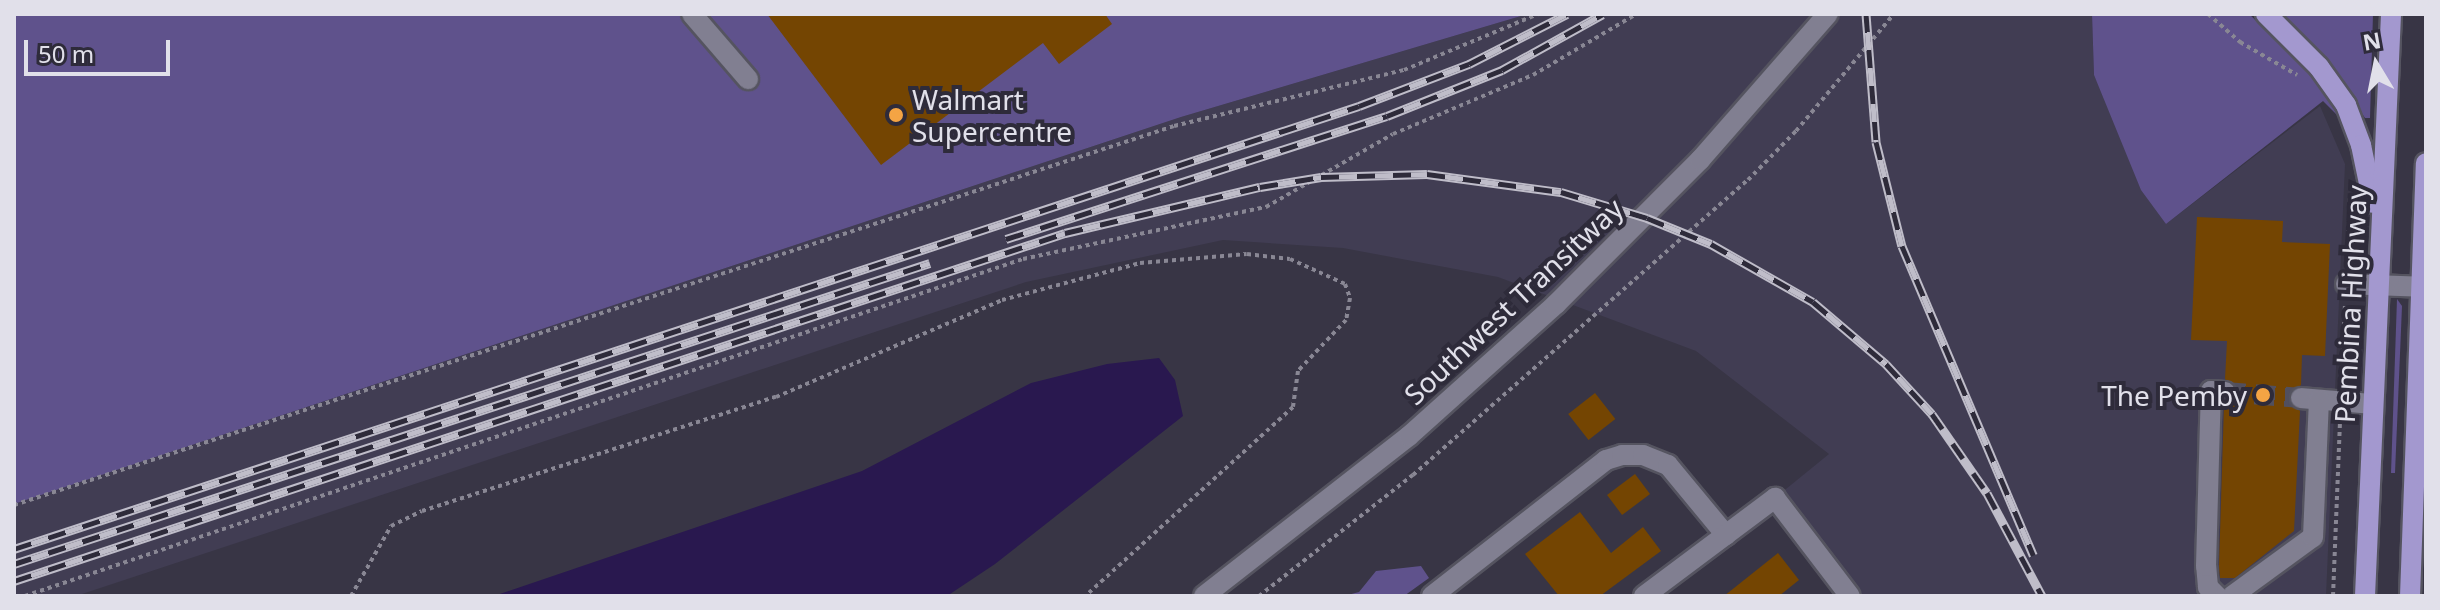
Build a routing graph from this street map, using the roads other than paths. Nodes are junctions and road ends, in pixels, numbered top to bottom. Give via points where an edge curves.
1 (692, 14) edge
2 (1828, 14) edge
3 (2266, 14) edge
4 (2391, 14) edge
5 (748, 79) dead end
6 (2426, 163) edge
7 (2380, 241) junction
8 (2346, 284) road end
9 (2378, 286) junction
10 (2424, 287) edge
11 (2225, 392) dead end
12 (2373, 404) junction
13 (1726, 535) junction
14 (1848, 595) edge
15 (1204, 596) edge
16 (1432, 596) edge
17 (1644, 596) edge
18 (2217, 596) edge
19 (2232, 596) edge
20 (2365, 596) edge
21 (2410, 596) edge

1 - 5 street
2 - 15 street, Southwest Transitway via 1700,160 1556,304 1352,483
3 - 7 main road via 2319,67 2346,105 2364,154
4 - 7 main road, Pembina Highway
6 - 10 main road
7 - 9 main road, Pembina Highway
8 - 9 street
9 - 10 street
9 - 12 main road, Pembina Highway
10 - 21 main road
11 - 18 street via 2211,391 2210,407 2206,566 2208,587
12 - 19 street via 2310,399 2313,537
12 - 20 main road, Pembina Highway
13 - 14 street via 1775,498
13 - 16 street via 1668,465 1643,455 1622,455 1606,460
13 - 17 street

